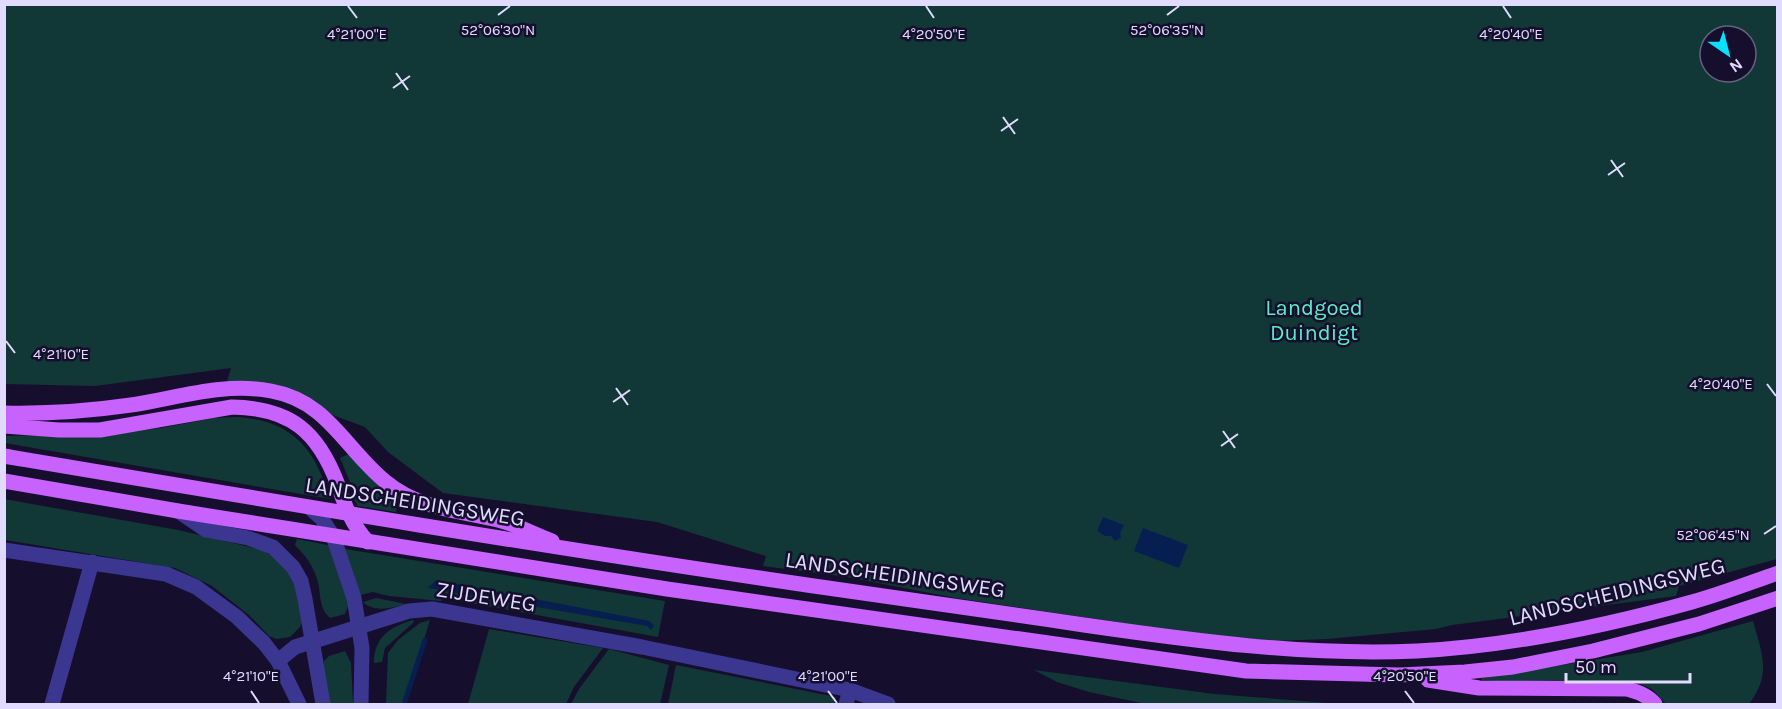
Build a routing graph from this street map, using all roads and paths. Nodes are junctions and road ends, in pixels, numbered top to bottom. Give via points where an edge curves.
1 (4, 413) edge
2 (4, 426) edge
3 (4, 456) edge
4 (4, 481) edge
5 (310, 508) junction
6 (178, 511) junction
7 (348, 515) junction
8 (333, 536) junction
9 (368, 542) junction
10 (4, 550) edge
11 (577, 551) junction
12 (92, 562) junction
13 (1778, 573) edge
14 (1778, 598) edge
15 (359, 626) junction
16 (312, 641) junction
17 (278, 661) junction
18 (1399, 675) junction
19 (848, 697) edge
20 (52, 705) edge
21 (299, 705) edge
22 (323, 705) edge
23 (361, 705) edge
24 (888, 705) edge
25 (1655, 705) edge

1 - 11 main road via 96,409 234,388 284,394 324,417 378,476 397,490 433,506 506,523
2 - 7 main road via 100,430 232,407 268,411 299,424 317,443
3 - 5 main road, LANDSCHEIDINGSWEG
4 - 6 main road, LANDSCHEIDINGSWEG
5 - 7 main road, LANDSCHEIDINGSWEG
5 - 8 street
6 - 8 main road, LANDSCHEIDINGSWEG
6 - 16 street via 206,530 248,538 273,547 284,556 301,581
7 - 9 main road
7 - 11 main road, LANDSCHEIDINGSWEG
8 - 9 main road, LANDSCHEIDINGSWEG
8 - 15 street
9 - 18 main road, LANDSCHEIDINGSWEG via 667,589 1246,671
10 - 12 street
11 - 13 main road, LANDSCHEIDINGSWEG via 1158,635 1323,652 1417,651 1513,642 1696,601
12 - 17 street via 166,574 196,587 237,617
12 - 20 street
14 - 18 main road, LANDSCHEIDINGSWEG via 1593,651 1513,667
15 - 16 street, ZIJDEWEG
15 - 19 street, ZIJDEWEG via 409,611 432,609 642,646
15 - 23 street
16 - 17 street, ZIJDEWEG via 295,647
16 - 22 street
17 - 21 street
18 - 25 main road via 1479,688 1627,689 1638,691
19 - 24 street, ZIJDEWEG

